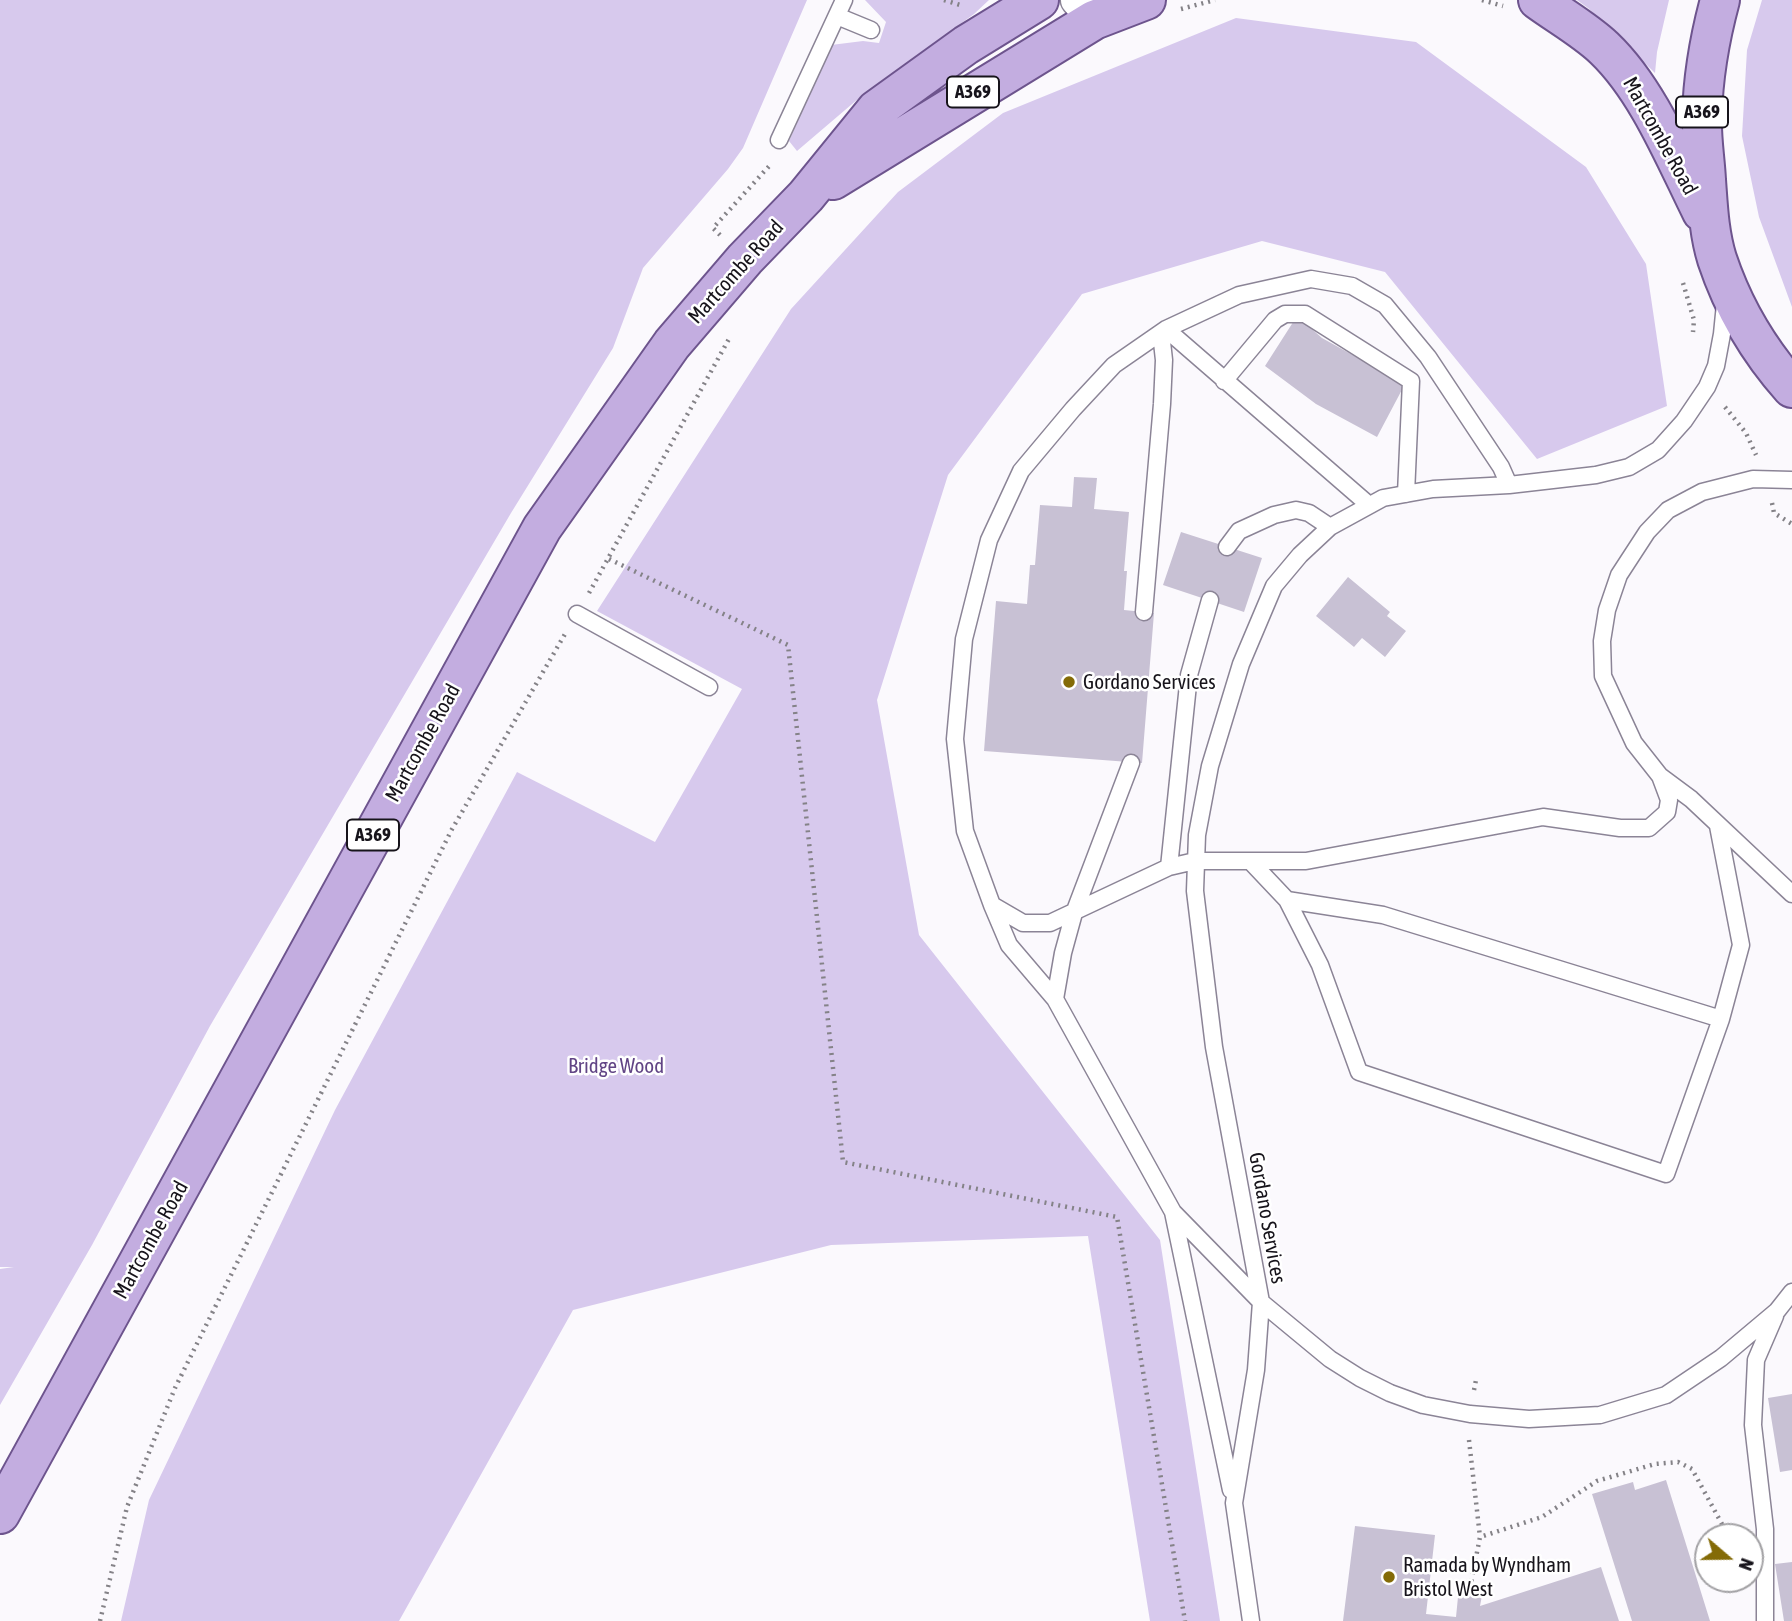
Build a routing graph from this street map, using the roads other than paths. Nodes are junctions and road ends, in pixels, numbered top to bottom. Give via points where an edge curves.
1 (844, 0) edge
2 (1040, 0) edge
3 (1146, 0) edge
4 (1720, 0) edge
5 (1524, 5) edge
6 (1085, 10) edge
7 (837, 16) junction
8 (871, 30) dead end
9 (779, 140) dead end
10 (806, 196) junction
11 (1709, 226) junction
12 (1727, 284) junction
13 (1163, 331) junction
14 (1224, 381) junction
15 (1792, 388) edge
16 (1792, 480) edge
17 (1509, 485) junction
18 (1406, 494) junction
19 (1369, 505) junction
20 (1330, 527) junction
21 (1227, 547) dead end
22 (1210, 600) dead end
23 (1144, 612) dead end
24 (577, 614) road end
25 (709, 687) dead end
26 (1131, 763) dead end
27 (1660, 776) junction
28 (1718, 826) junction
29 (1195, 861) junction
30 (1252, 863) junction
31 (1169, 867) junction
32 (1792, 894) edge
33 (1287, 900) junction
34 (992, 905) junction
35 (1074, 913) junction
36 (1055, 999) junction
37 (1721, 1019) junction
38 (1173, 1212) junction
39 (1792, 1292) edge
40 (1261, 1301) junction
41 (1777, 1311) junction
42 (1234, 1503) junction
43 (0, 1514) edge
44 (1251, 1621) edge
45 (1765, 1621) edge

1 - 7 lane
2 - 10 main road, Martcombe Road / A369 via 966,45 876,110
3 - 6 main road, Martcombe Road / A369
4 - 11 main road, A369 via 1710,35 1702,117
5 - 11 main road, Martcombe Road / A369 via 1604,48 1631,80
6 - 10 main road, Martcombe Road / A369 via 1056,45
7 - 8 lane
7 - 9 lane
10 - 43 main road, Martcombe Road / A369 via 745,258 672,344 542,528
11 - 12 main road, A369
12 - 15 main road, A369 via 1770,363
12 - 17 lane, Gordano Services via 1716,366 1684,421 1658,450 1629,467 1596,475
13 - 14 lane
13 - 17 lane, Gordano Services via 1239,295 1311,279 1352,286 1385,305 1428,357
13 - 23 lane via 1162,404
13 - 34 lane, Gordano Services via 1114,365 1021,471 989,540 964,639 954,739 965,831
14 - 18 lane via 1275,320 1285,314 1305,314 1411,381
14 - 19 lane
16 - 27 lane via 1753,480 1702,492 1668,510 1647,532 1619,575 1602,641 1603,676 1634,743
17 - 18 lane, Gordano Services
18 - 19 lane, Gordano Services
19 - 20 lane, Gordano Services
20 - 21 lane via 1296,510 1239,531
20 - 29 lane, Gordano Services via 1274,586 1241,664 1210,766
22 - 31 lane via 1189,675
24 - 25 lane
26 - 35 lane
27 - 28 lane
27 - 30 lane via 1669,800 1667,812 1649,828 1543,817 1306,861
28 - 32 lane
28 - 37 lane via 1741,945
29 - 30 lane
29 - 31 lane
29 - 40 lane, Gordano Services via 1214,1047
30 - 33 lane
31 - 35 lane
33 - 37 lane via 1383,915
33 - 37 lane via 1320,965 1359,1072 1665,1174
34 - 35 lane via 1023,923 1049,923
34 - 36 lane, Gordano Services via 1009,945
35 - 36 lane
36 - 38 lane, Gordano Services
38 - 40 lane, Gordano Services
38 - 42 lane
39 - 41 lane, Gordano Services
40 - 41 lane, Gordano Services via 1330,1359 1390,1393 1470,1414 1530,1419 1600,1415 1666,1395 1721,1358
40 - 42 lane, Gordano Services
41 - 45 lane via 1756,1360 1753,1425 1765,1529
42 - 44 lane, Gordano Services

